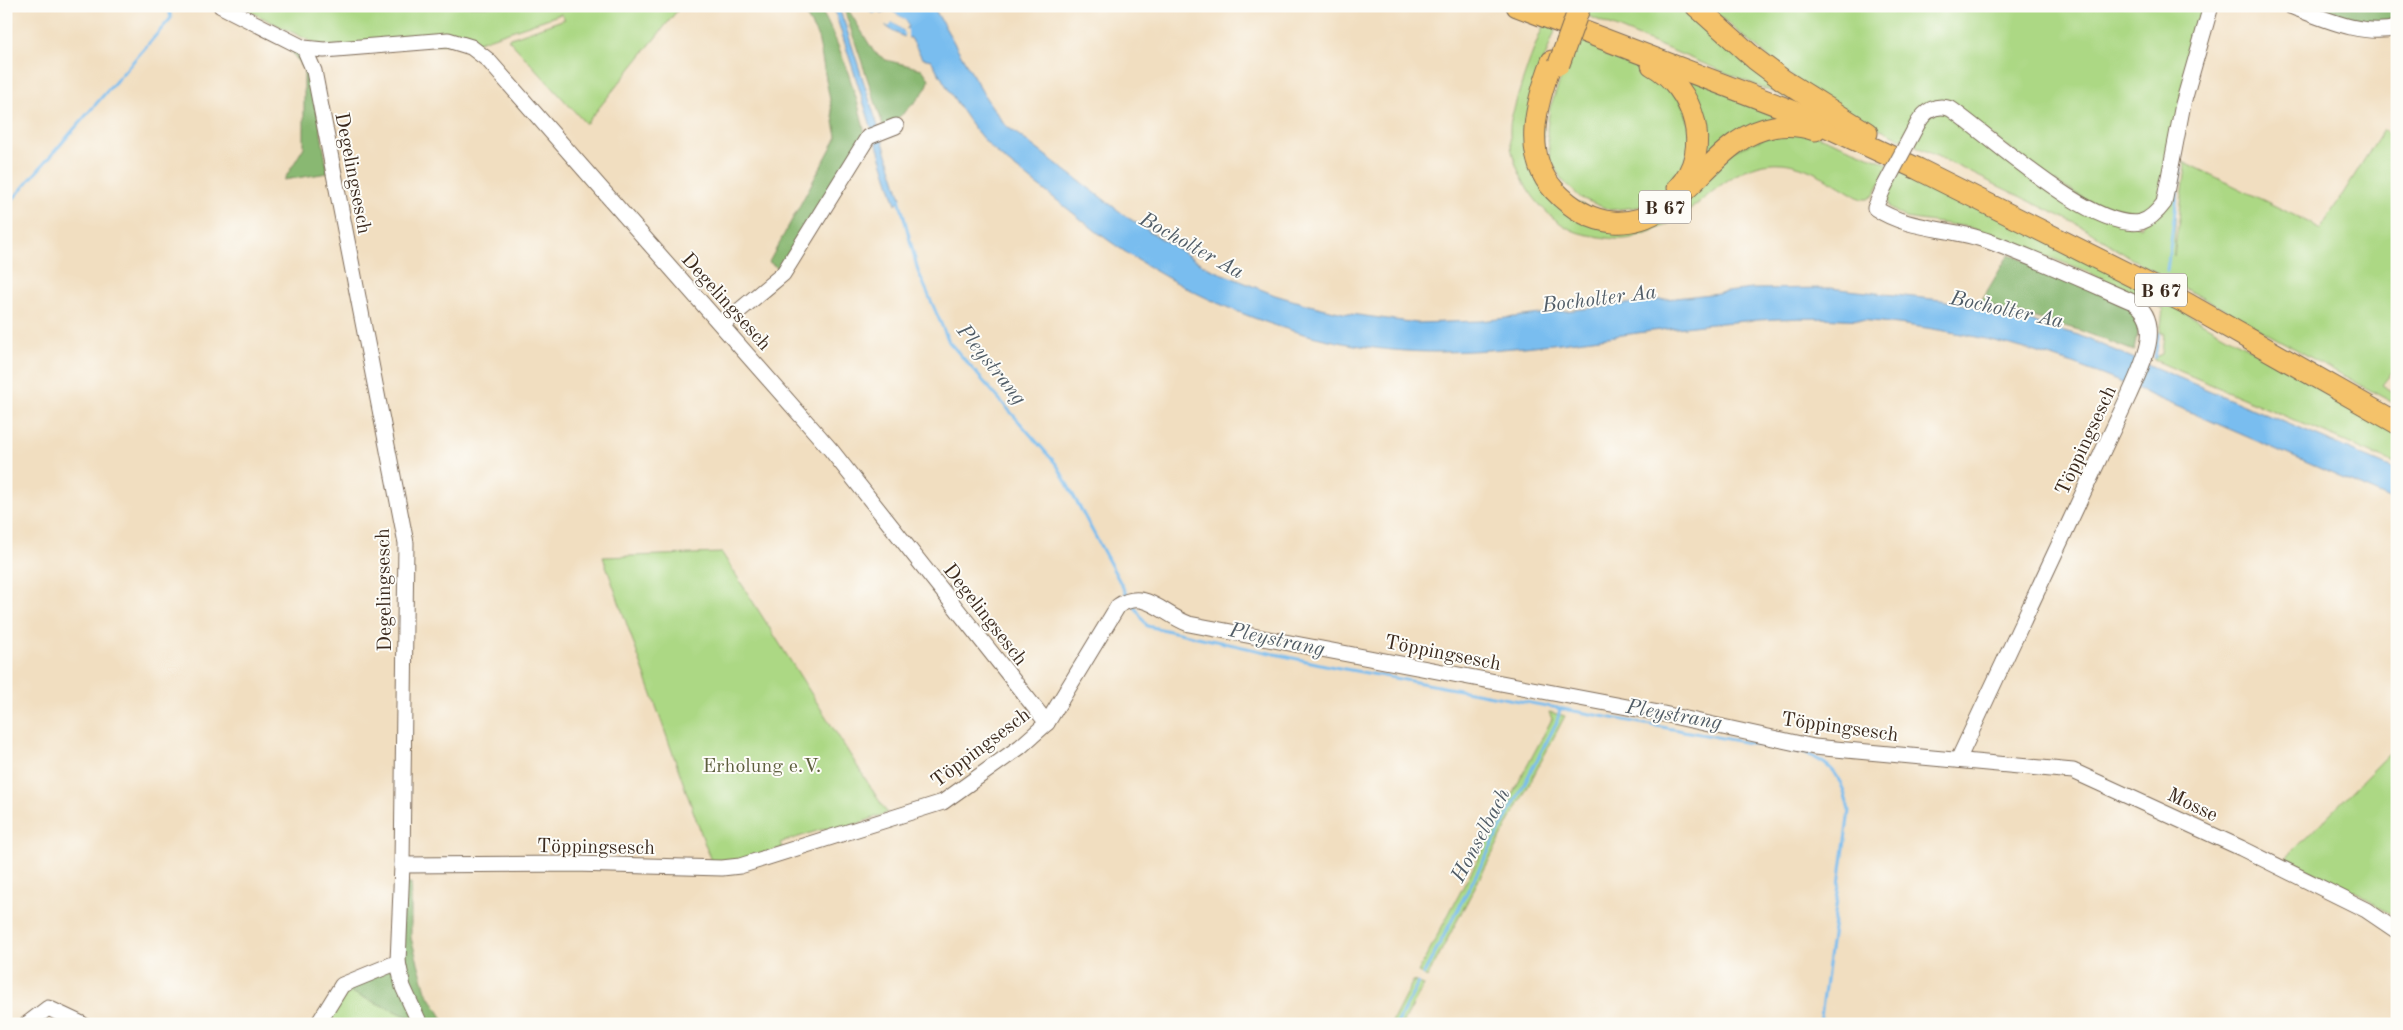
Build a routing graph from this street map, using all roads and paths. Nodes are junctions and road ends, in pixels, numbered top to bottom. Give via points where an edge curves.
1 (221, 6) edge
2 (1517, 6) edge
3 (1544, 6) edge
4 (1574, 6) edge
5 (1580, 6) edge
6 (1696, 6) edge
7 (2211, 6) edge
8 (2290, 6) edge
9 (2397, 28) edge
10 (1582, 31) junction
11 (304, 48) junction
12 (1556, 62) junction
13 (890, 128) dead end
14 (1891, 148) junction
15 (1918, 169) junction
16 (722, 325) junction
17 (2397, 413) edge
18 (2397, 423) edge
19 (1047, 723) junction
20 (1958, 760) junction
21 (402, 866) junction
22 (2397, 931) edge
23 (398, 962) junction
24 (27, 1024) edge
25 (82, 1024) edge
26 (318, 1024) edge
27 (420, 1024) edge

1 - 11 street, Degelingsesch
2 - 10 highway, B 67
3 - 14 highway, B 67 via 1798,106
4 - 12 highway, B 67
5 - 12 highway, B 67, bridge
6 - 14 highway, B 67 via 1783,80
7 - 20 street, Töppingsesch, bridge via 2183,104 2164,203 2154,215 2142,222 2114,220 2081,203 2020,165 1945,107 1931,109 1918,123 1875,208 1917,227 1986,240 2133,302 2149,317 2146,355 2129,395
8 - 9 street via 2352,28
10 - 12 highway, B 67 via 1661,70 1678,85 1690,105 1696,124 1697,147 1686,179 1670,197 1649,210 1622,217 1600,213 1579,203 1552,175 1545,160 1542,116
10 - 15 highway, B 67 via 1795,112
11 - 16 street, Degelingsesch via 324,50 448,40 471,47 488,60
11 - 21 street, Degelingsesch via 314,71 406,543
12 - 15 highway, B 67 via 1542,90 1536,115 1538,163 1549,184 1564,200 1581,213 1602,221 1643,219 1662,210 1736,142 1780,124 1806,127
13 - 16 street via 870,137 783,274
14 - 17 highway, B 67 via 2006,200 2124,260
15 - 18 highway, B 67 via 2184,302
16 - 19 street, Degelingsesch via 831,450
19 - 20 street, Töppingsesch via 1118,606 1129,599 1142,598 1189,624 1660,713 1814,747
19 - 21 street, Töppingsesch via 1020,747 943,802 740,866
20 - 22 street, Mosse via 2073,771 2241,848 2366,910
21 - 23 street, Degelingsesch
23 - 26 street via 342,985
23 - 27 street, Degelingsesch via 403,987
24 - 25 street via 48,1008

